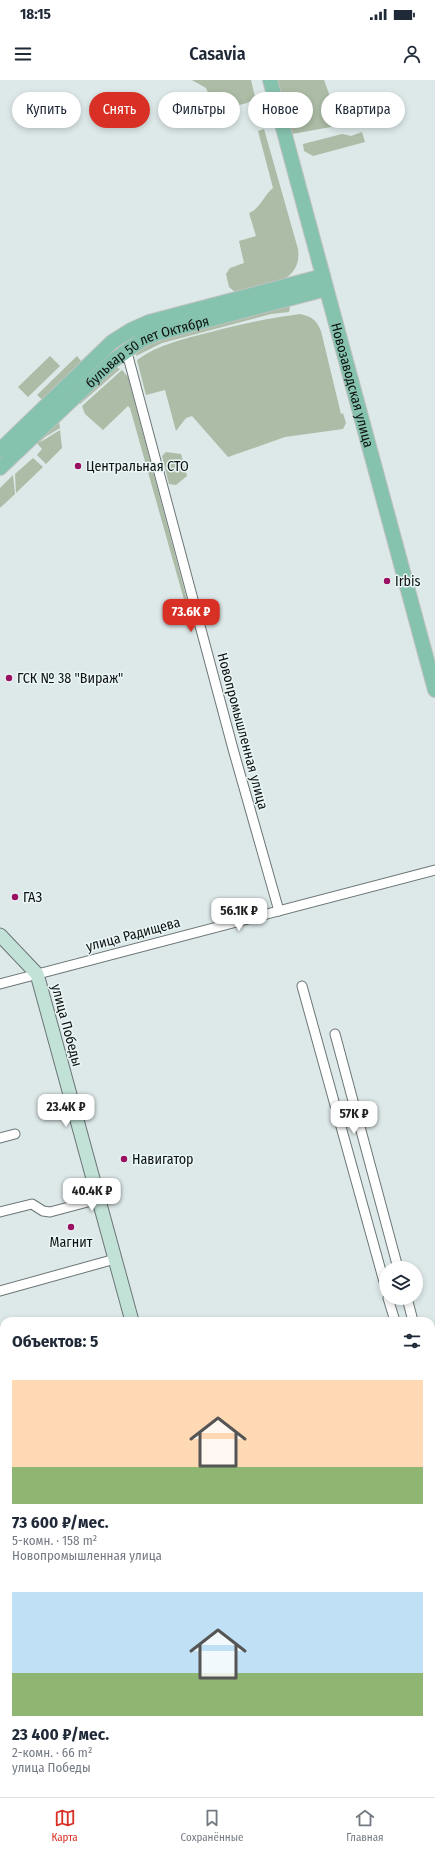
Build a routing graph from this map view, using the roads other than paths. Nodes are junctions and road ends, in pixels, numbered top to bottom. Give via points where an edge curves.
1 (270, 80) edge
2 (323, 276) junction
3 (326, 289) junction
4 (284, 293) junction
5 (126, 349) junction
6 (0, 450) edge
7 (0, 468) edge
8 (435, 690) edge
9 (435, 870) edge
10 (279, 911) junction
11 (0, 935) edge
12 (37, 974) junction
13 (0, 984) edge
14 (302, 986) dead end
15 (334, 1034) dead end
16 (16, 1134) dead end
17 (0, 1138) edge
18 (99, 1199) junction
19 (0, 1212) edge
20 (115, 1259) junction
21 (396, 1261) edge
22 (379, 1264) edge
23 (0, 1291) edge
24 (390, 1305) edge
25 (409, 1305) edge
26 (131, 1317) edge
27 (394, 1317) edge
28 (412, 1317) edge

1 - 2 main road, Новозаводская улица
2 - 3 main road, Новозаводская улица
2 - 4 main road, бульвар 50 лет Октября
3 - 4 main road, бульвар 50 лет Октября
3 - 8 main road, Новозаводская улица
4 - 5 main road, бульвар 50 лет Октября via 156,334
4 - 6 main road, бульвар 50 лет Октября via 162,318 130,330 112,342
5 - 7 main road, бульвар 50 лет Октября
5 - 10 street, Новопромышленная улица
9 - 10 street, улица Радищева
10 - 12 street, улица Радищева
11 - 12 main road, улица Победы
12 - 13 street, улица Радищева
12 - 18 main road, улица Победы
14 - 22 street
15 - 21 street
16 - 17 street
18 - 19 street via 50,1212 43,1212 32,1204
18 - 20 main road, улица Победы
20 - 23 street
20 - 26 main road, улица Победы
24 - 27 street
25 - 28 street

